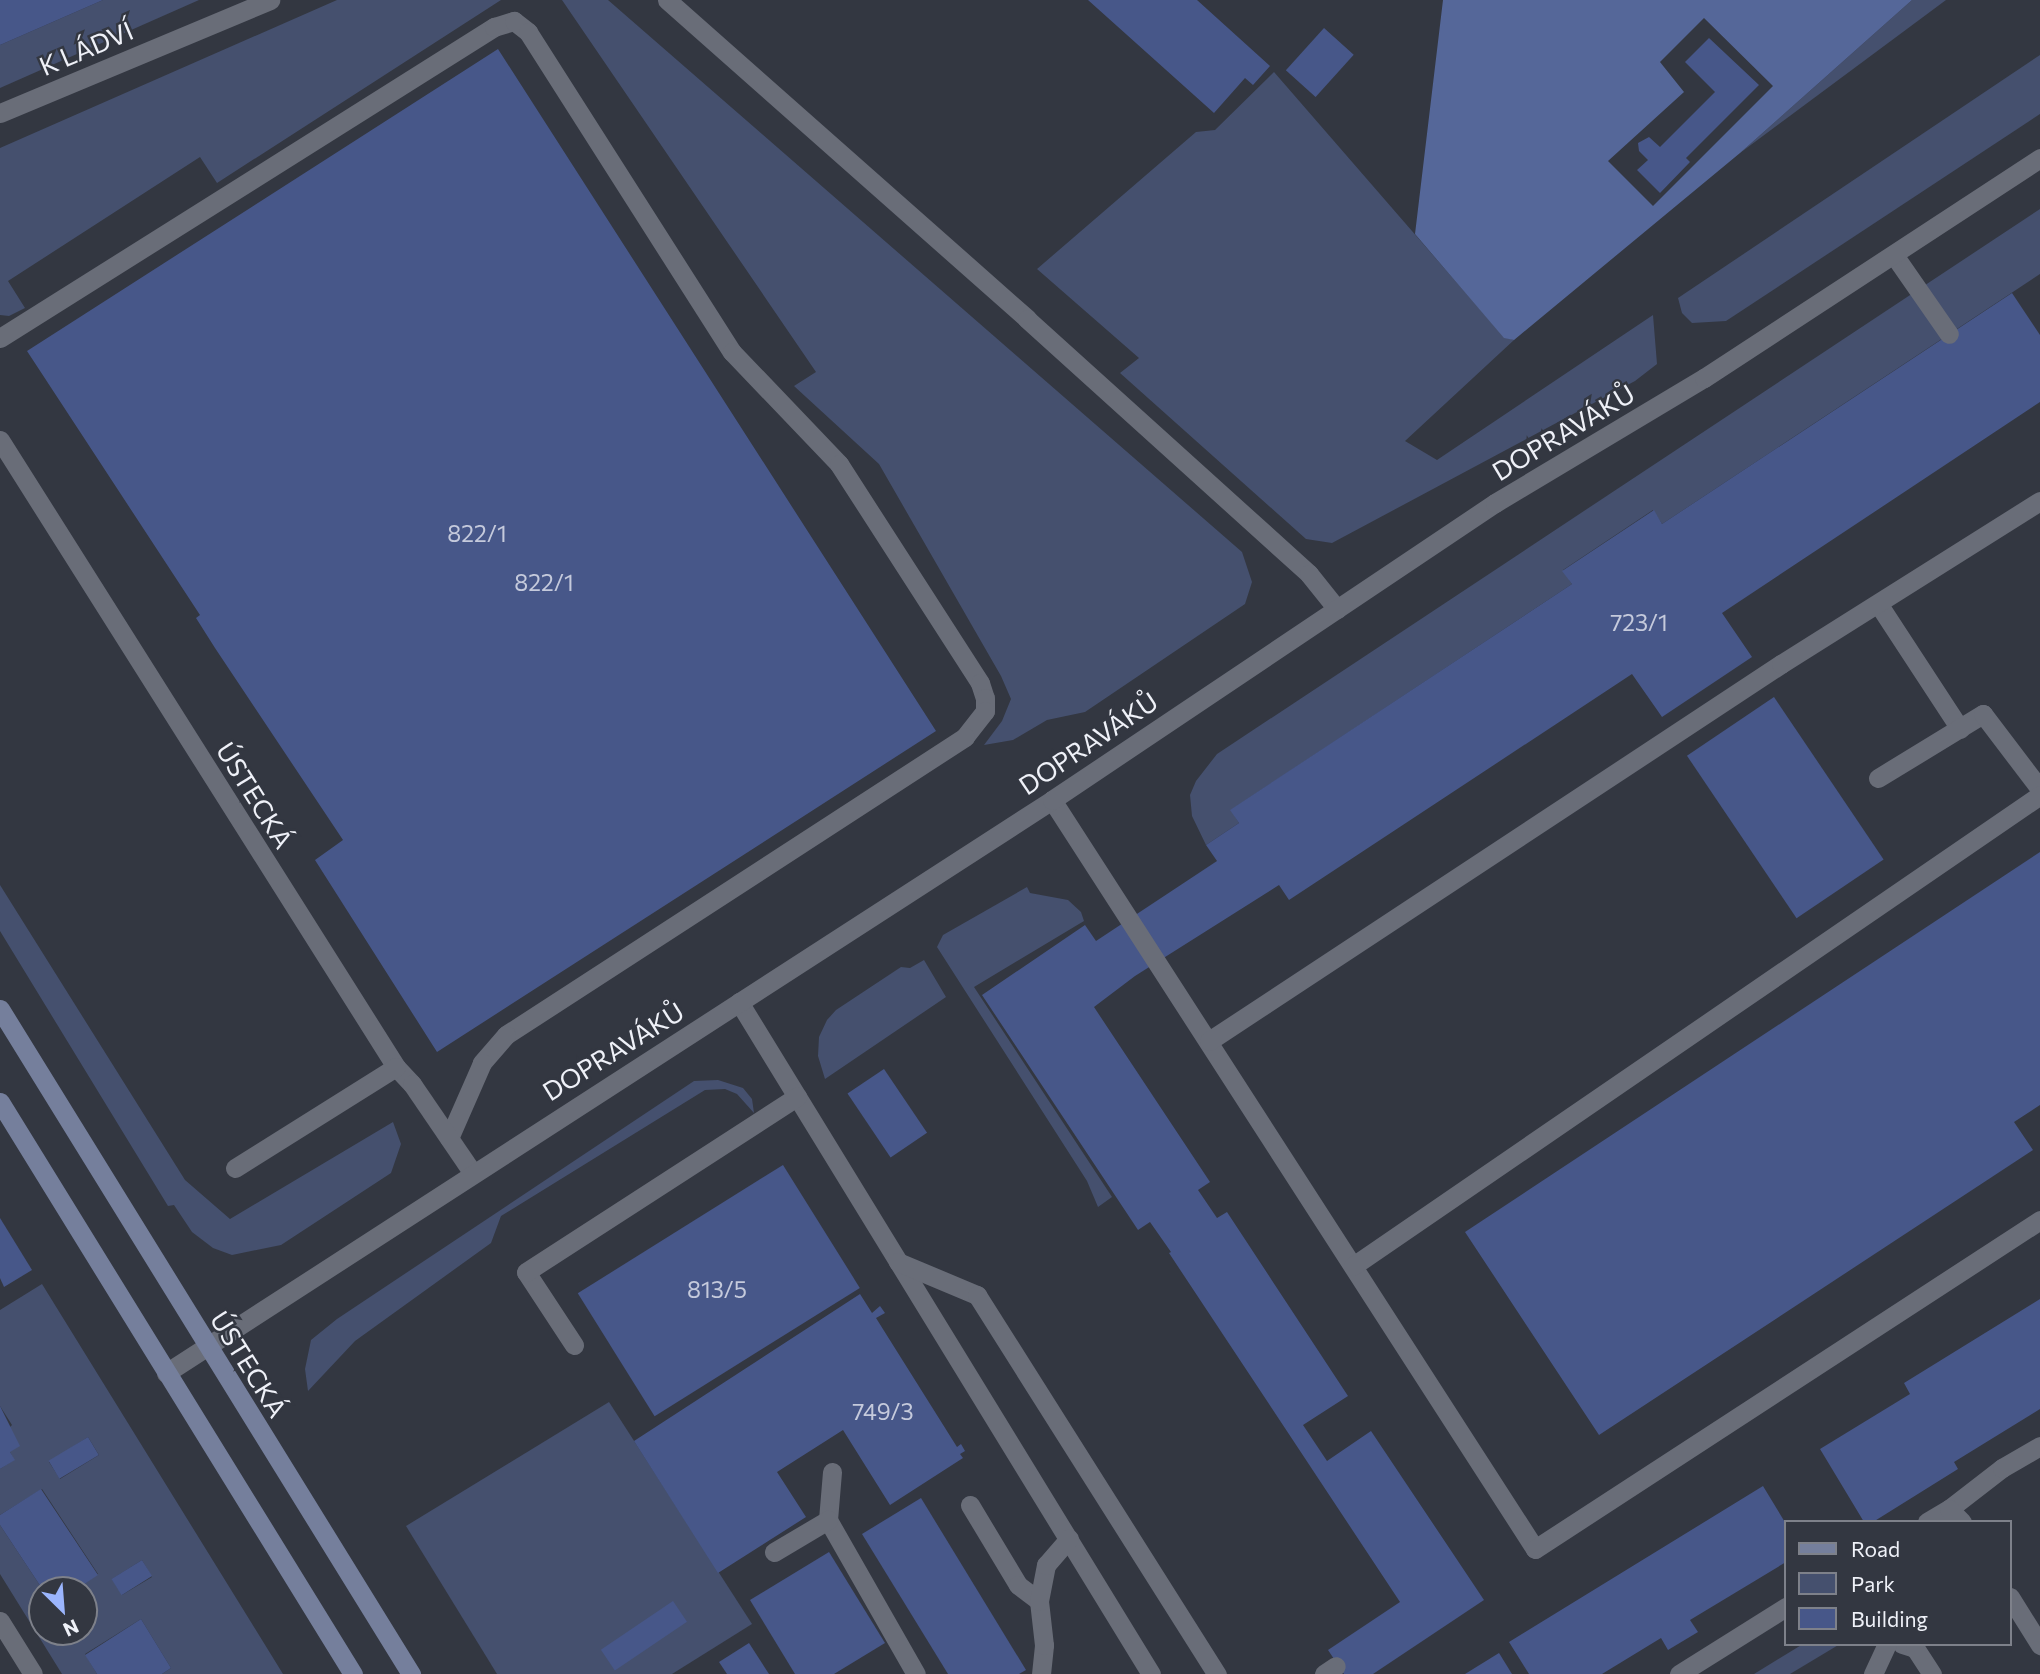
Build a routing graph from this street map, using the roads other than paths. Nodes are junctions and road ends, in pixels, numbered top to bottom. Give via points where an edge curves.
1 (270, 0) edge
2 (667, 0) edge
3 (0, 113) edge
4 (2040, 158) edge
5 (1894, 255) junction
6 (1949, 334) dead end
7 (0, 338) edge
8 (0, 440) edge
9 (2040, 501) edge
10 (1879, 605) junction
11 (1337, 609) junction
12 (1961, 729) junction
13 (2034, 768) edge
14 (1878, 778) dead end
15 (2040, 792) edge
16 (1052, 800) junction
17 (739, 1002) junction
18 (0, 1009) edge
19 (1209, 1041) junction
20 (396, 1067) junction
21 (797, 1097) junction
22 (0, 1102) edge
23 (449, 1138) junction
24 (235, 1168) dead end
25 (472, 1172) junction
26 (2040, 1220) edge
27 (898, 1262) junction
28 (1353, 1266) junction
29 (574, 1345) dead end
30 (207, 1346) junction
31 (166, 1373) junction
32 (2040, 1446) edge
33 (832, 1472) dead end
34 (970, 1505) dead end
35 (1955, 1515) edge
36 (828, 1520) junction
37 (1935, 1520) edge
38 (1069, 1539) junction
39 (774, 1552) dead end
40 (2012, 1600) edge
41 (1039, 1601) junction
42 (1784, 1608) edge
43 (0, 1621) edge
44 (2040, 1645) edge
45 (1886, 1646) edge
46 (1908, 1646) edge
47 (33, 1674) edge
48 (353, 1674) edge
49 (411, 1674) edge
50 (916, 1674) edge
51 (1041, 1674) edge
52 (1152, 1674) edge
53 (1217, 1674) edge
54 (1679, 1674) edge
55 (1873, 1674) edge
56 (1932, 1674) edge

1 - 3 street, K LÁDVÍ
2 - 11 street via 1309,574
4 - 5 street, DOPRAVÁKŮ
5 - 6 street
5 - 11 street, DOPRAVÁKŮ via 1704,378 1494,503
7 - 23 street via 494,27 514,21 528,32 732,352 839,464 980,683 985,711 965,737 506,1035 482,1063
8 - 20 street, ÚSTECKÁ
9 - 10 street
10 - 12 street
10 - 19 street via 1781,664
11 - 16 street, DOPRAVÁKŮ
12 - 13 street via 1983,714
12 - 14 street
13 - 15 street
15 - 28 street
16 - 17 street, DOPRAVÁKŮ
16 - 19 street
17 - 21 street
17 - 25 street, DOPRAVÁKŮ
18 - 30 main road, ÚSTECKÁ
19 - 28 street
20 - 23 street, ÚSTECKÁ
20 - 24 street
21 - 27 street
21 - 29 street via 526,1272
22 - 31 main road
23 - 25 street, ÚSTECKÁ
25 - 30 street, DOPRAVÁKŮ
26 - 28 street via 1535,1549
27 - 38 street
27 - 53 street via 977,1295
30 - 31 street, DOPRAVÁKŮ
30 - 49 main road, ÚSTECKÁ
31 - 48 main road
32 - 35 street via 2002,1468
33 - 36 street
34 - 41 street via 1018,1585
35 - 37 street
36 - 39 street
36 - 50 street
38 - 41 street via 1046,1565
38 - 52 street
40 - 44 street
41 - 51 street via 1044,1645
42 - 54 street
43 - 47 street
45 - 55 street
46 - 56 street

